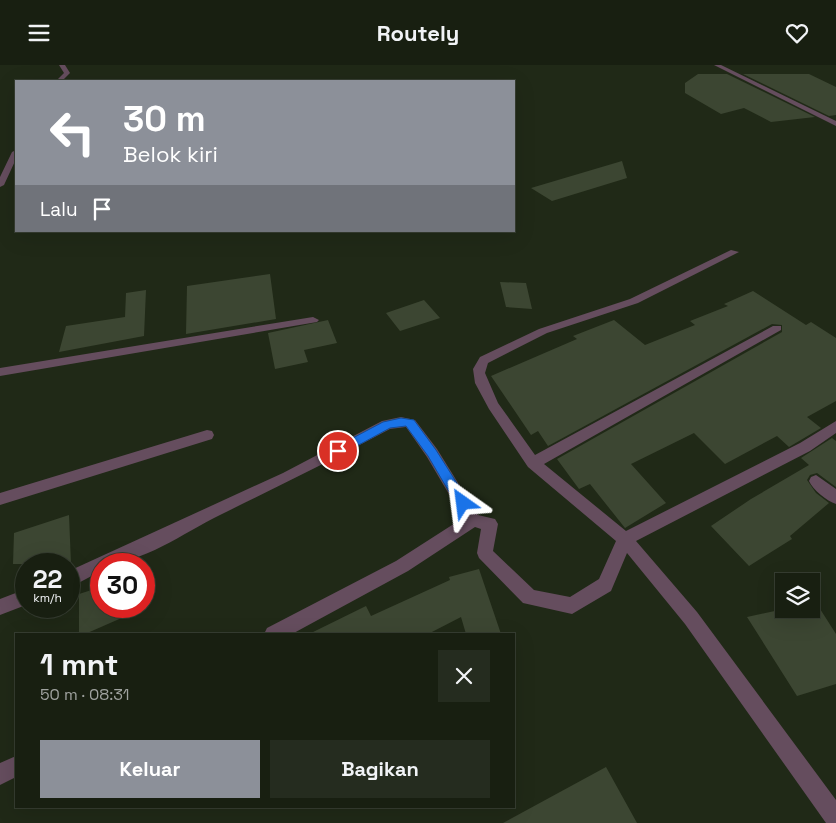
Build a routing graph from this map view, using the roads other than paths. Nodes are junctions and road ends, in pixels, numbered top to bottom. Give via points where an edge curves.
1 (62, 65) edge
2 (717, 65) edge
3 (60, 80) edge
4 (836, 124) edge
5 (15, 157) edge
6 (0, 185) edge
7 (734, 252) dead end
8 (313, 320) dead end
9 (777, 328) dead end
10 (0, 372) edge
11 (836, 426) edge
12 (207, 435) dead end
13 (532, 463) junction
14 (816, 481) dead end
15 (836, 498) edge
16 (0, 499) edge
17 (473, 520) junction
18 (625, 539) junction
19 (80, 574) edge
20 (15, 601) edge
21 (0, 607) edge
22 (275, 633) edge
23 (15, 766) edge
24 (0, 774) edge
25 (836, 818) edge

1 - 3 street via 67,73
2 - 4 street
5 - 6 street
7 - 13 street via 634,301 543,331 484,360 478,367 488,395
8 - 10 street
9 - 13 street
11 - 18 street via 805,447
12 - 16 street
13 - 18 street
14 - 15 street
17 - 18 street via 490,524 485,553 529,597 572,606 605,585
17 - 19 street via 422,437 410,423 401,422 387,425 288,477
17 - 22 street via 402,566
18 - 25 street via 691,619
20 - 21 street
23 - 24 street

